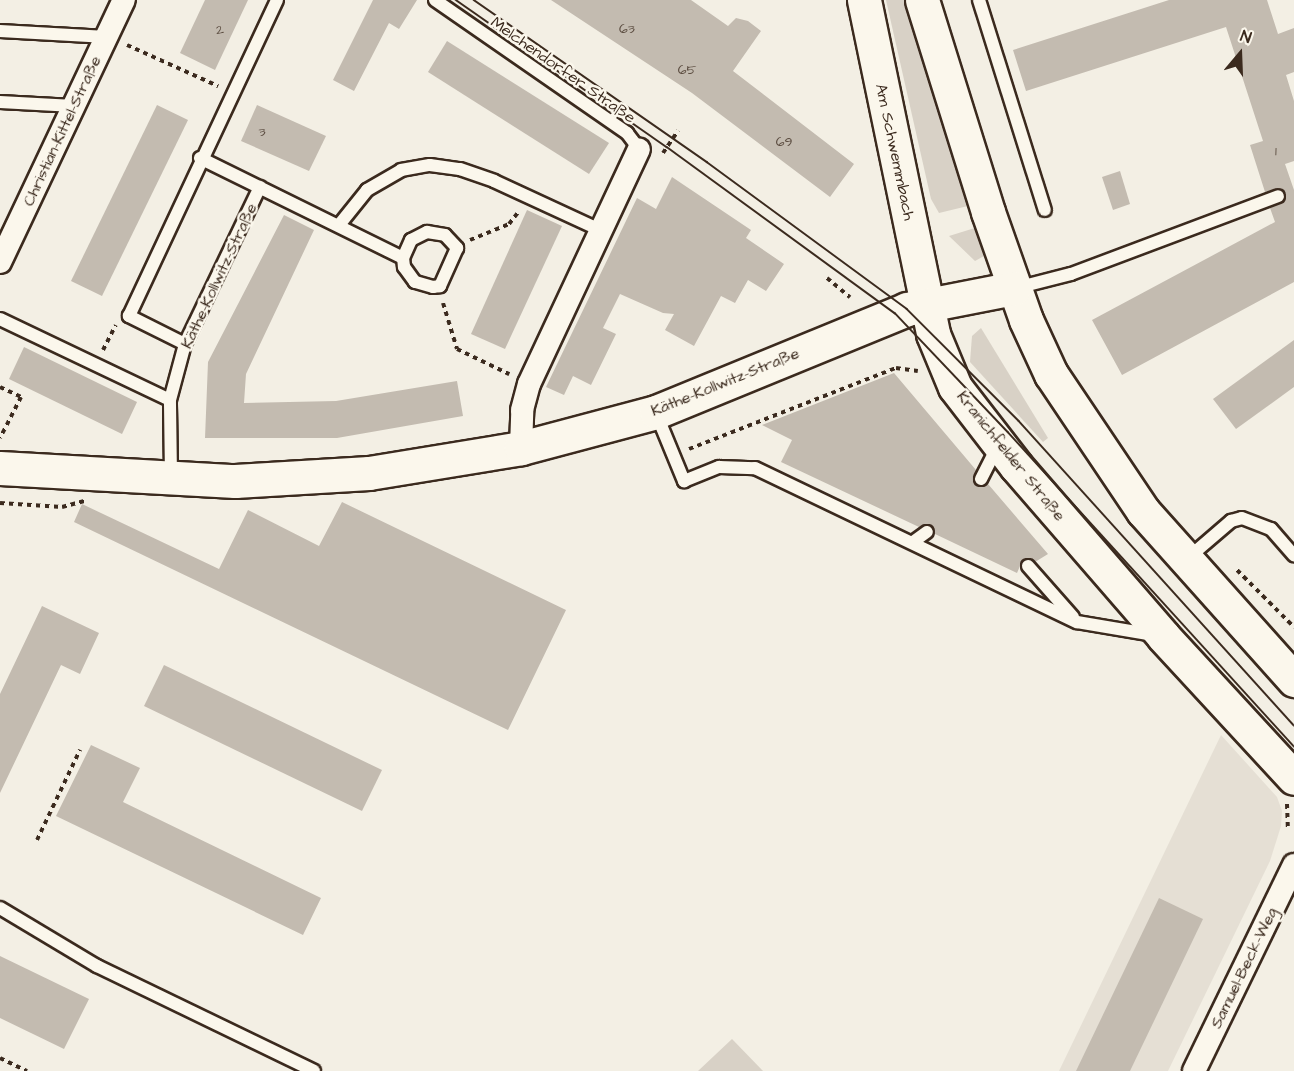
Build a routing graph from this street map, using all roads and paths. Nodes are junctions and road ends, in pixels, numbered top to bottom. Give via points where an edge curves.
1 (124, 0) edge
2 (277, 0) edge
3 (435, 0) edge
4 (864, 0) edge
5 (922, 0) edge
6 (979, 0) edge
7 (0, 31) edge
8 (107, 37) junction
9 (232, 92) junction
10 (0, 102) edge
11 (74, 106) junction
12 (639, 149) joint
13 (200, 158) junction
14 (260, 187) junction
15 (1278, 196) dead end
16 (531, 197) junction
17 (1045, 210) dead end
18 (339, 225) junction
19 (7, 231) edge
20 (602, 231) junction
21 (457, 248) junction
22 (403, 258) junction
23 (0, 262) edge
24 (827, 278) dead end
25 (440, 285) junction
26 (1014, 288) junction
27 (850, 297) dead end
28 (926, 305) junction
29 (0, 319) edge
30 (114, 326) dead end
31 (185, 344) junction
32 (103, 350) dead end
33 (919, 371) dead end
34 (529, 384) junction
35 (0, 387) edge
36 (170, 400) junction
37 (656, 412) junction
38 (0, 438) edge
39 (999, 445) junction
40 (521, 448) junction
41 (673, 456) junction
42 (0, 468) edge
43 (171, 477) junction
44 (981, 479) dead end
45 (94, 502) dead end
46 (0, 503) edge
47 (927, 532) dead end
48 (913, 542) junction
49 (1294, 555) edge
50 (1185, 561) junction
51 (1028, 566) dead end
52 (1077, 622) junction
53 (1163, 636) junction
54 (1294, 680) edge
55 (80, 750) dead end
56 (1294, 778) edge
57 (37, 840) dead end
58 (1294, 865) edge
59 (0, 908) edge
60 (0, 1058) edge
61 (27, 1071) edge
62 (314, 1071) edge
63 (1194, 1071) edge

1 - 8 street, Christian-Kittel-Straße
2 - 9 lane
3 - 12 lane, Melchendorfer Straße via 627,133
4 - 28 main road, Am Schwemmbach
5 - 26 main road
6 - 17 lane
7 - 8 lane
8 - 9 path
8 - 11 street, Christian-Kittel-Straße
9 - 13 lane
10 - 11 lane
11 - 19 street, Christian-Kittel-Straße
12 - 20 street
13 - 14 lane
13 - 31 lane via 129,316
14 - 18 lane
14 - 31 lane, Käthe-Kollwitz-Straße
15 - 26 lane via 1071,274
16 - 18 lane via 460,168 430,165 401,170 367,190
16 - 20 lane
16 - 21 path via 508,225
18 - 22 lane
19 - 23 street, Christian-Kittel-Straße
20 - 34 street
21 - 22 lane via 445,235 427,232 411,240
21 - 25 lane
22 - 25 lane via 404,267 415,282
24 - 27 path
25 - 34 path via 457,349
26 - 28 main road
26 - 50 main road via 1051,374 1074,414 1121,484
28 - 37 main road, Käthe-Kollwitz-Straße via 863,326
28 - 39 main road, Kranichfelder Straße via 939,352 956,387
29 - 36 lane
30 - 32 path
31 - 36 lane, Käthe-Kollwitz-Straße
33 - 41 path via 887,371
34 - 40 street via 522,410
35 - 38 path via 21,397
36 - 43 lane, Käthe-Kollwitz-Straße
37 - 40 main road, Käthe-Kollwitz-Straße
37 - 41 lane
39 - 44 lane
39 - 53 main road, Kranichfelder Straße
40 - 43 main road, Käthe-Kollwitz-Straße via 369,473 235,480
41 - 48 lane via 684,481 719,467 755,468
42 - 43 main road, Käthe-Kollwitz-Straße
45 - 46 path via 62,507
47 - 48 lane
48 - 52 lane
49 - 50 lane via 1271,529 1242,518 1231,521
50 - 54 main road
51 - 52 lane
52 - 53 lane
53 - 56 main road, Kranichfelder Straße
55 - 57 path
58 - 63 street, Samuel-Beck-Weg
59 - 62 lane via 97,966
60 - 61 path

